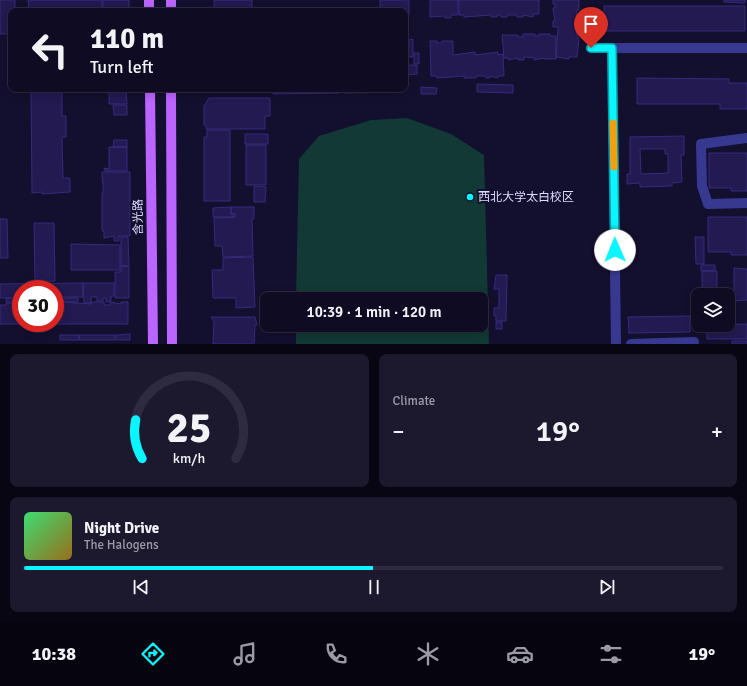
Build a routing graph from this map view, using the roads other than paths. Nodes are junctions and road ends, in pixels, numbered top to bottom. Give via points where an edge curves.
1 (591, 48) dead end
2 (612, 48) junction
3 (747, 48) edge
4 (150, 92) edge
5 (171, 92) edge
6 (747, 138) edge
7 (747, 204) edge
8 (694, 342) dead end
9 (153, 344) edge
10 (172, 344) edge
11 (616, 344) edge
12 (631, 344) edge

1 - 2 street
2 - 3 street
2 - 11 street
4 - 9 main road, 含光路
5 - 10 main road
6 - 7 street via 701,144 702,186 708,204
8 - 12 street

